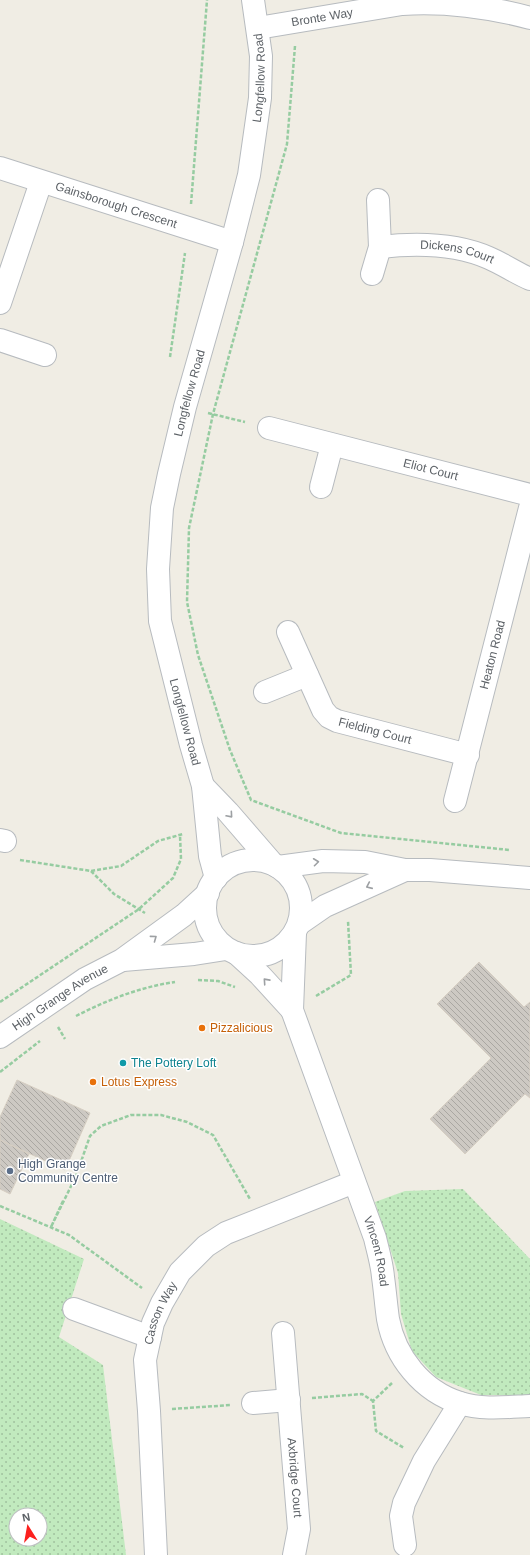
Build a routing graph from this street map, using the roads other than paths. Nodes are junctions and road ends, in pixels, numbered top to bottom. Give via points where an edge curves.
1 (253, 0) edge
2 (422, 1) edge
3 (530, 18) edge
4 (258, 28) junction
5 (0, 168) edge
6 (40, 182) junction
7 (378, 200) dead end
8 (232, 242) junction
9 (380, 247) junction
10 (372, 274) dead end
11 (530, 279) edge
12 (0, 303) edge
13 (0, 340) edge
14 (45, 355) dead end
15 (269, 428) road end
16 (332, 445) junction
17 (320, 487) dead end
18 (530, 495) edge
19 (530, 508) edge
20 (288, 632) dead end
21 (307, 675) junction
22 (265, 692) dead end
23 (468, 755) junction
24 (204, 786) junction
25 (455, 801) dead end
26 (276, 865) junction
27 (405, 870) junction
28 (530, 878) edge
29 (212, 885) junction
30 (297, 928) junction
31 (231, 951) junction
32 (122, 960) junction
33 (292, 1010) junction
34 (0, 1037) edge
35 (354, 1182) junction
36 (74, 1309) dead end
37 (283, 1333) dead end
38 (150, 1337) junction
39 (289, 1400) junction
40 (253, 1403) road end
41 (460, 1403) junction
42 (530, 1406) edge
43 (405, 1545) dead end
44 (156, 1555) edge
45 (294, 1555) edge

1 - 4 street, Longfellow Road
2 - 3 street, Bronte Way
2 - 4 street, Bronte Way
4 - 8 street, Longfellow Road via 261,56 260,98 249,175
5 - 6 street, Gainsborough Crescent
6 - 8 street, Gainsborough Crescent
6 - 12 street
7 - 9 street
8 - 24 street, Longfellow Road via 185,407 162,508 158,569 160,621
9 - 10 street
9 - 11 street, Dickens Court via 404,244 468,251 489,258
13 - 14 street
15 - 16 street, Eliot Court
16 - 17 street
16 - 18 street, Eliot Court
19 - 23 street, Heaton Road
20 - 21 street, Fielding Court
21 - 22 street
21 - 23 street, Fielding Court via 322,710 337,722
23 - 25 street, Heaton Road
24 -> 26 street
24 - 29 street
26 -> 27 street, High Grange Avenue via 323,861 365,862
26 - 29 street, High Grange Avenue via 258,860 242,861 228,867
26 - 30 street via 290,877 299,891 302,908
27 - 28 street, High Grange Avenue
27 -> 30 street, High Grange Avenue via 325,906
29 - 31 street via 205,908 208,924 215,938
32 -> 29 street, High Grange Avenue via 184,915
30 - 31 street, High Grange Avenue via 284,946 269,954 252,956
30 - 33 street, Vincent Road
31 - 32 street, High Grange Avenue
33 -> 31 street, Vincent Road via 260,975
32 - 34 street, High Grange Avenue via 72,988
33 - 35 street, Vincent Road
35 - 38 street, Casson Way via 226,1233 206,1246 180,1272 162,1303
35 - 41 street, Vincent Road via 375,1238 383,1275 388,1320 396,1347 409,1368 433,1390
36 - 38 street
37 - 39 street, Axbridge Court
38 - 44 street, Casson Way via 145,1360
39 - 40 street
39 - 45 street, Axbridge Court via 299,1529
41 - 42 street, Vincent Road via 485,1407
41 - 43 street via 424,1461 404,1502 401,1516

